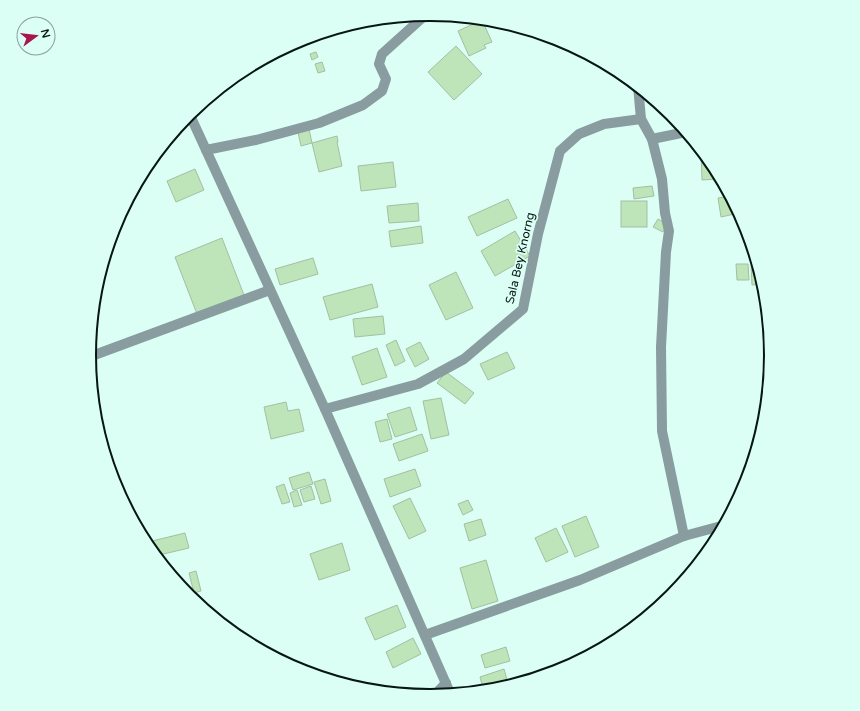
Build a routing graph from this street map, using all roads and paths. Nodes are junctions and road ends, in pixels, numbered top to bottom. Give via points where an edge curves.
1 (410, 22) edge
2 (639, 94) edge
3 (641, 119) junction
4 (192, 120) edge
5 (679, 133) edge
6 (652, 138) junction
7 (206, 150) junction
8 (270, 290) junction
9 (96, 354) edge
10 (325, 409) junction
11 (717, 527) edge
12 (684, 536) junction
13 (425, 635) junction
14 (446, 683) junction
15 (449, 689) edge
16 (440, 690) edge

1 - 7 street via 382,54 379,64 386,79 382,91 363,105 319,123
2 - 3 street
3 - 6 street
3 - 10 street, Sala Bey Knorng via 604,124 579,134 560,151 538,234 523,309 464,359 418,384
4 - 7 street
5 - 6 street
6 - 12 street via 662,179 669,231 661,347 662,431
7 - 8 street
8 - 9 street
8 - 10 street
10 - 13 street
11 - 12 street
12 - 13 street via 580,580
13 - 14 street
14 - 15 street
14 - 16 street

